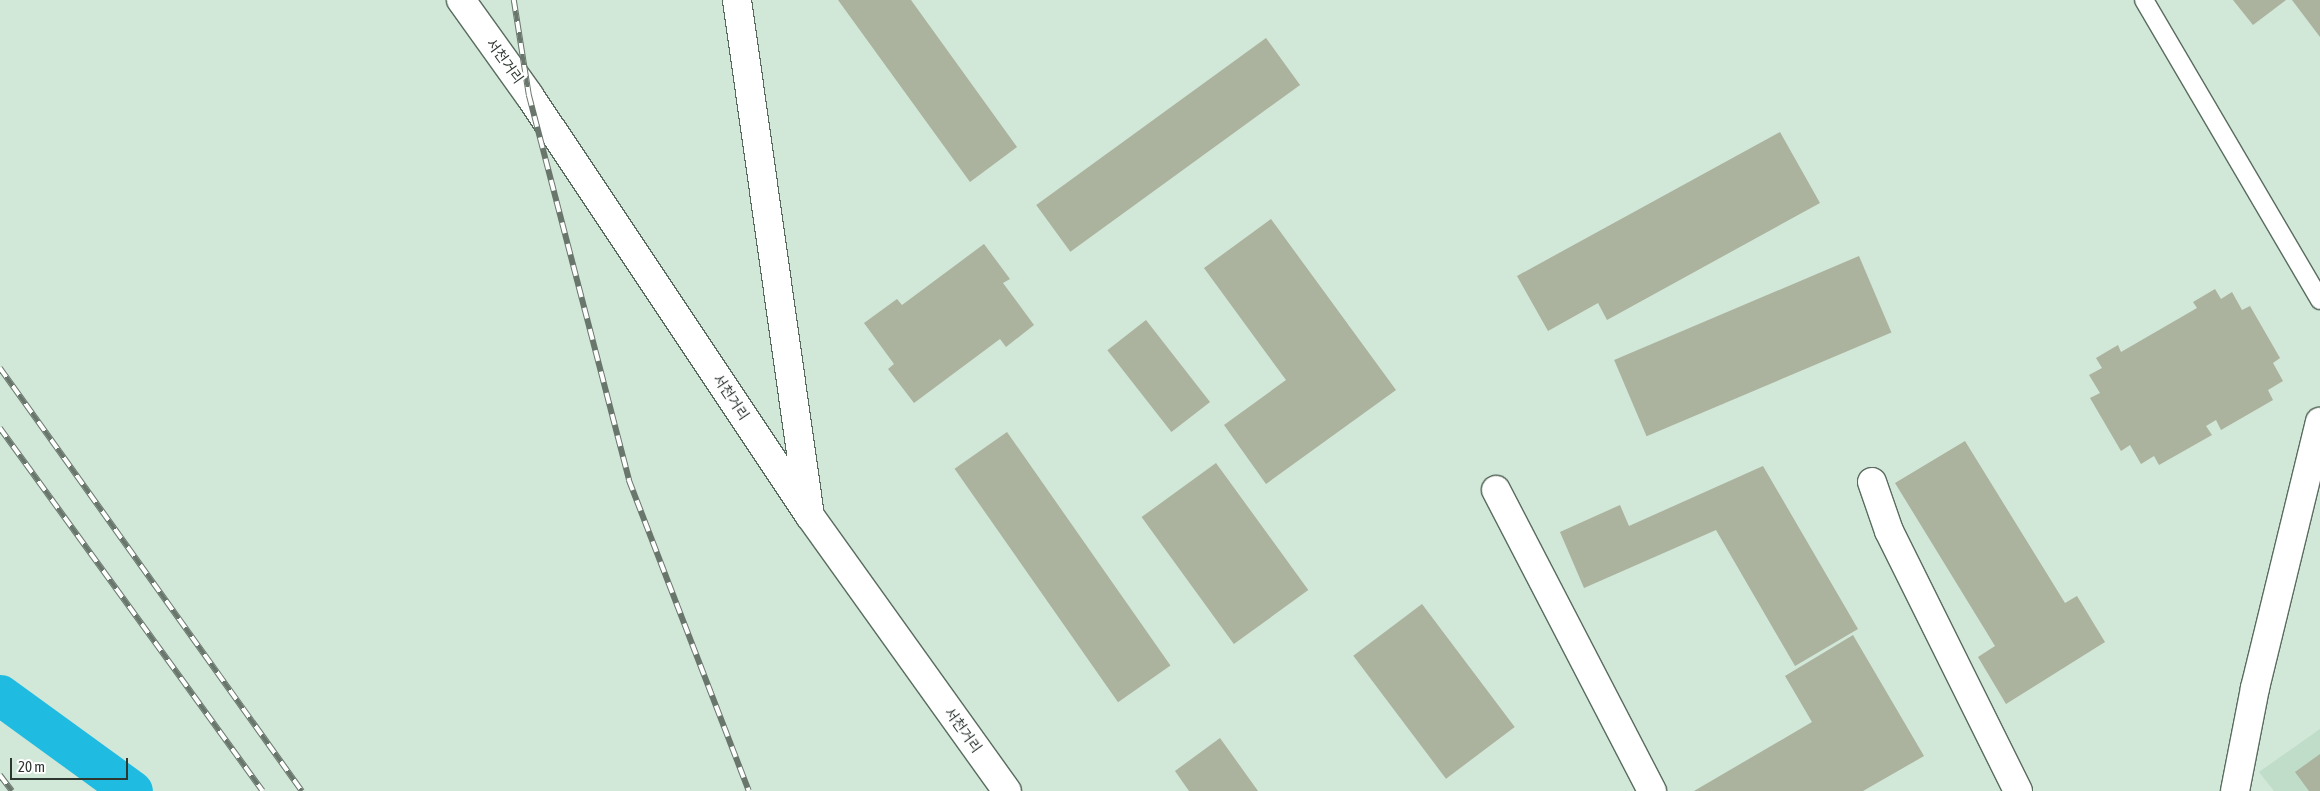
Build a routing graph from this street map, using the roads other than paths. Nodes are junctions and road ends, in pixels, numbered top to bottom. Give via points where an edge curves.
1 (461, 0) edge
2 (737, 0) edge
3 (2144, 0) edge
4 (2320, 300) edge
5 (2320, 422) edge
6 (1872, 482) dead end
7 (1496, 490) dead end
8 (810, 516) junction
9 (1007, 791) edge
10 (1652, 791) edge
11 (2018, 791) edge
12 (2235, 791) edge

1 - 8 street, 서천거리 via 529,95
2 - 8 street
3 - 4 lane
5 - 12 street via 2255,688
6 - 11 street via 1889,531
7 - 10 street
8 - 9 street, 서천거리

